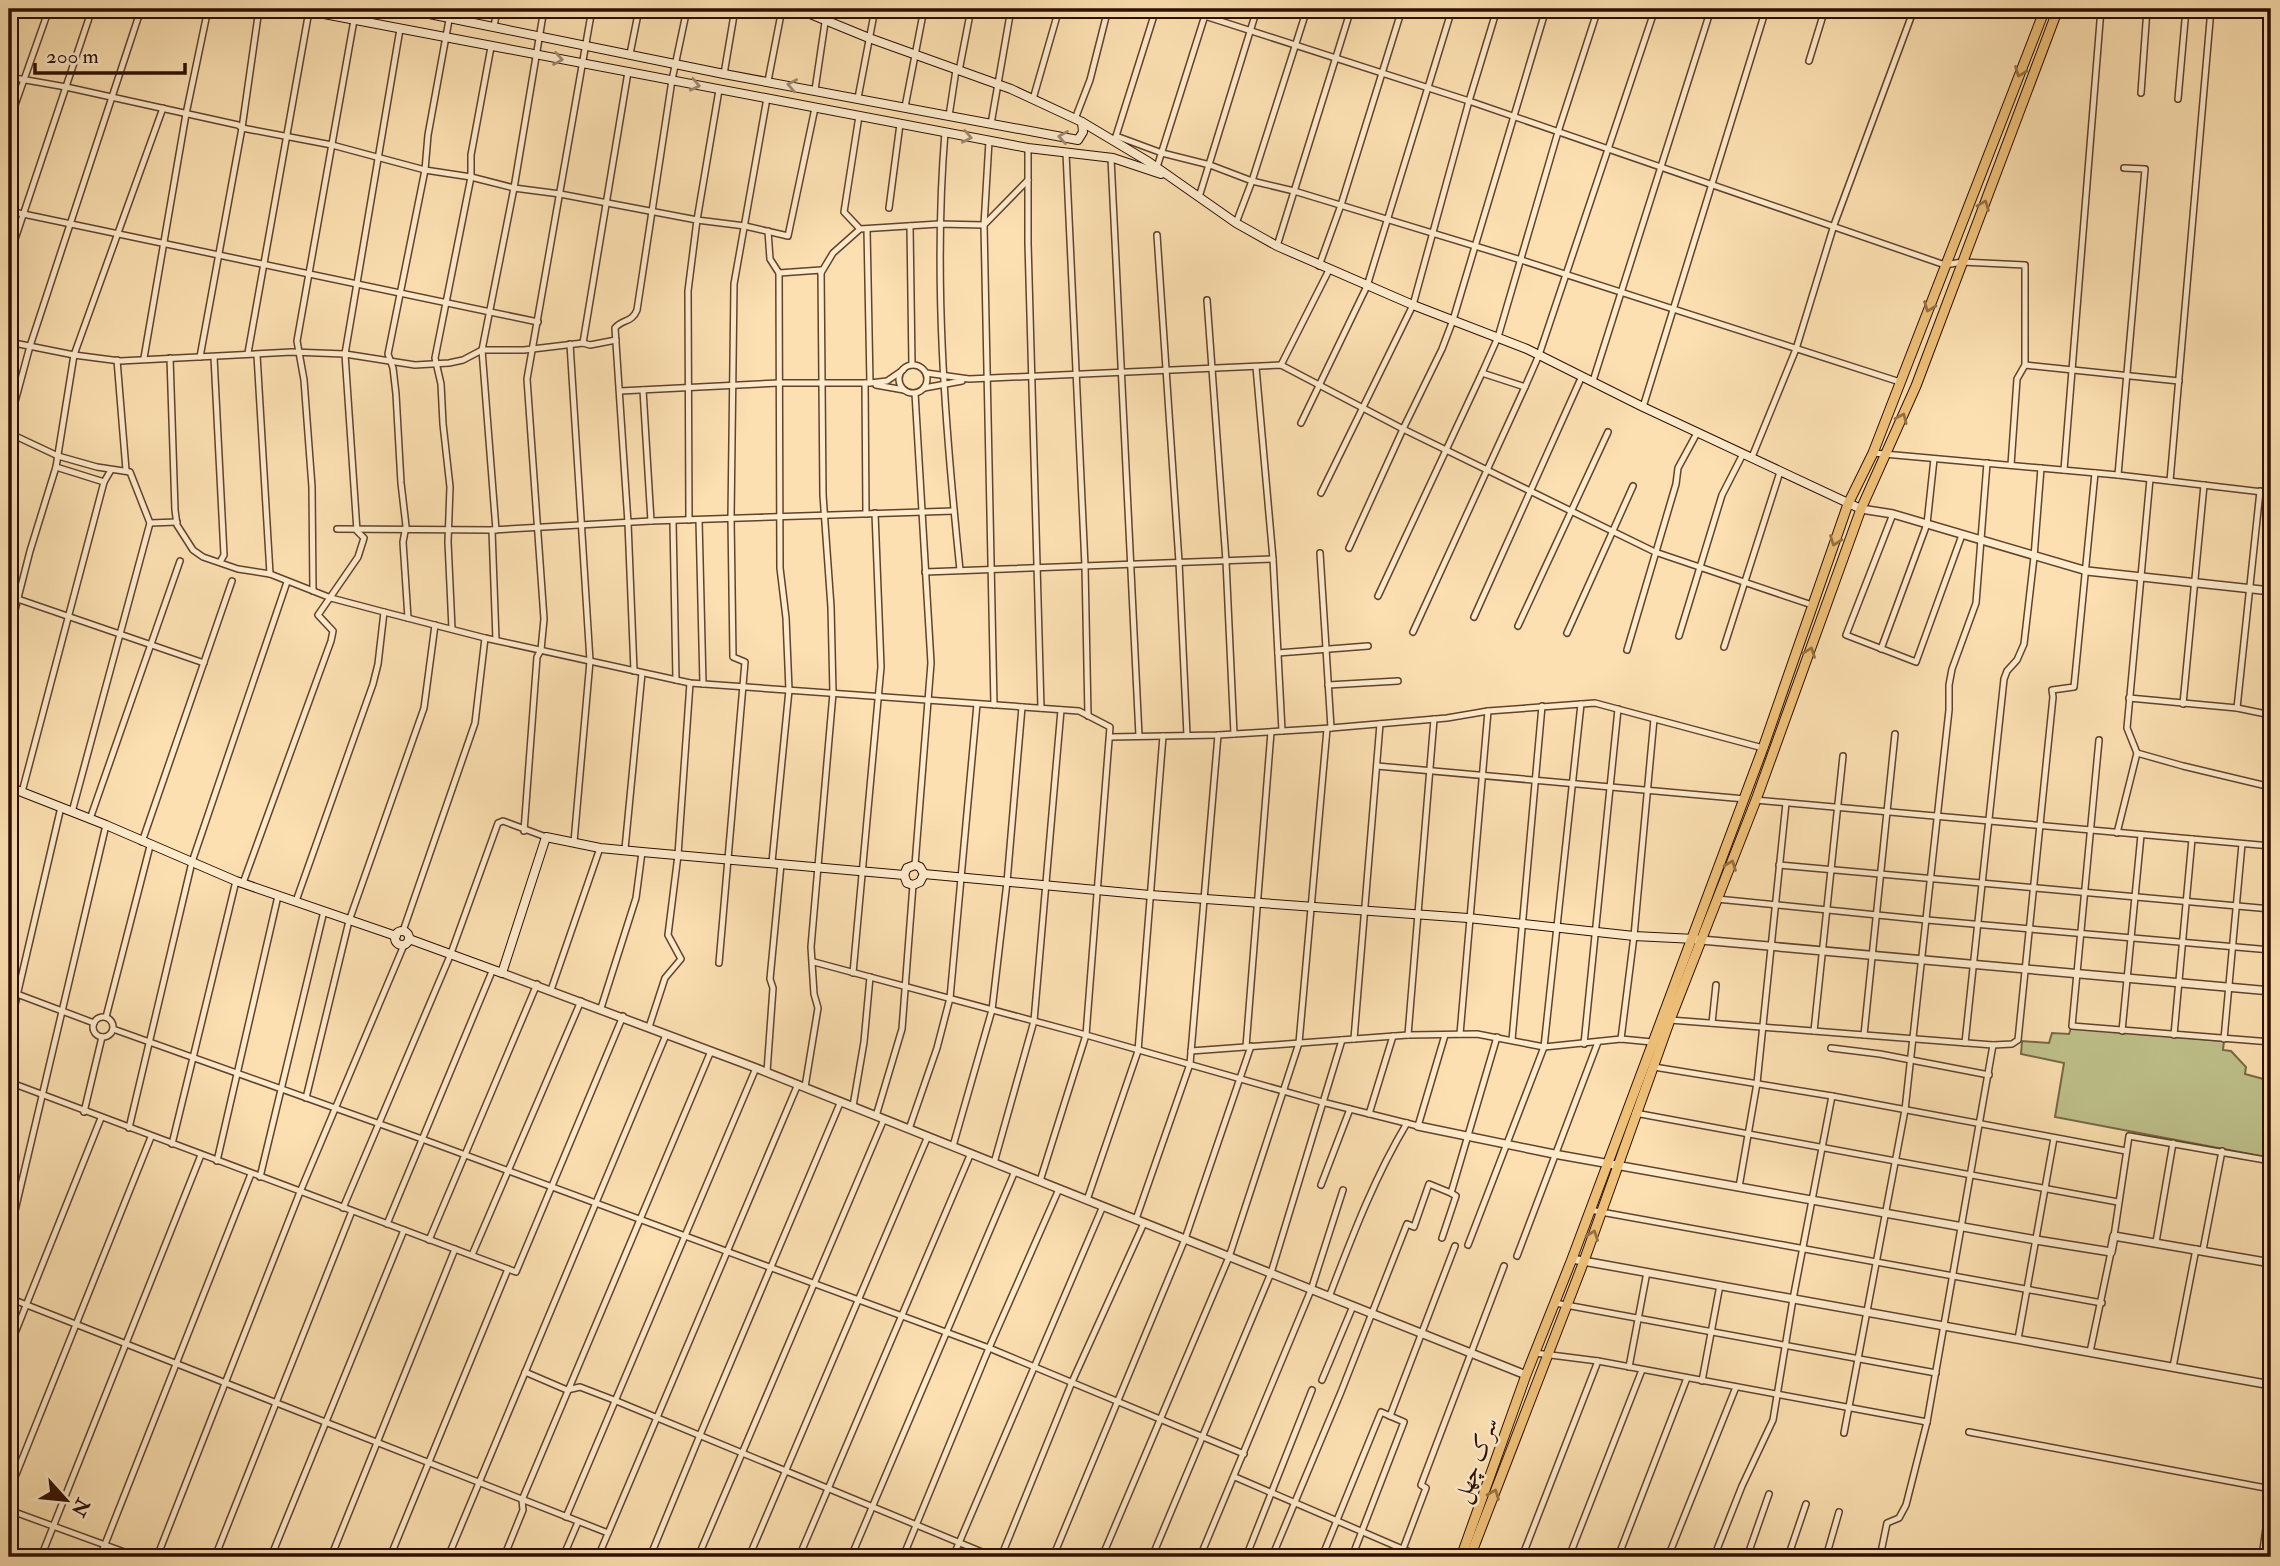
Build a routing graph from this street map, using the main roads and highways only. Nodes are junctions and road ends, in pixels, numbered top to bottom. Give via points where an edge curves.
1 (298, 9) edge
2 (405, 9) edge
3 (798, 9) edge
4 (2045, 9) edge
5 (2058, 9) edge
6 (450, 13) edge
7 (1079, 120) junction
8 (1171, 177) junction
9 (1848, 504) junction
10 (1861, 509) junction
11 (11, 788) edge
12 (924, 874) junction
13 (904, 875) junction
14 (1690, 939) junction
15 (1701, 940) junction
16 (1665, 1020) junction
17 (1648, 1066) junction
18 (1461, 1557) edge
19 (1470, 1557) edge

1 -> 8 main road via 989,141 1111,158
2 - 6 main road
3 - 7 main road via 998,84
4 -> 9 main road
10 -> 5 main road via 1916,386
7 -> 6 main road via 1083,132 1078,140 724,74
7 - 8 main road via 1116,138
8 - 9 main road via 1277,247 1539,355
9 - 10 main road
9 -> 14 main road
15 -> 10 main road
11 - 13 main road via 239,882 399,934 397,942 498,971 546,837 600,848
12 - 13 main road via 915,865 907,867
12 - 13 main road via 912,885
12 - 14 main road
14 - 15 main road
14 - 16 main road
15 - 16 main road
16 - 17 main road
16 - 17 main road via 1652,1042
17 - 18 main road, سرک چهل via 1626,1112
19 -> 17 main road via 1584,1261 1636,1114

